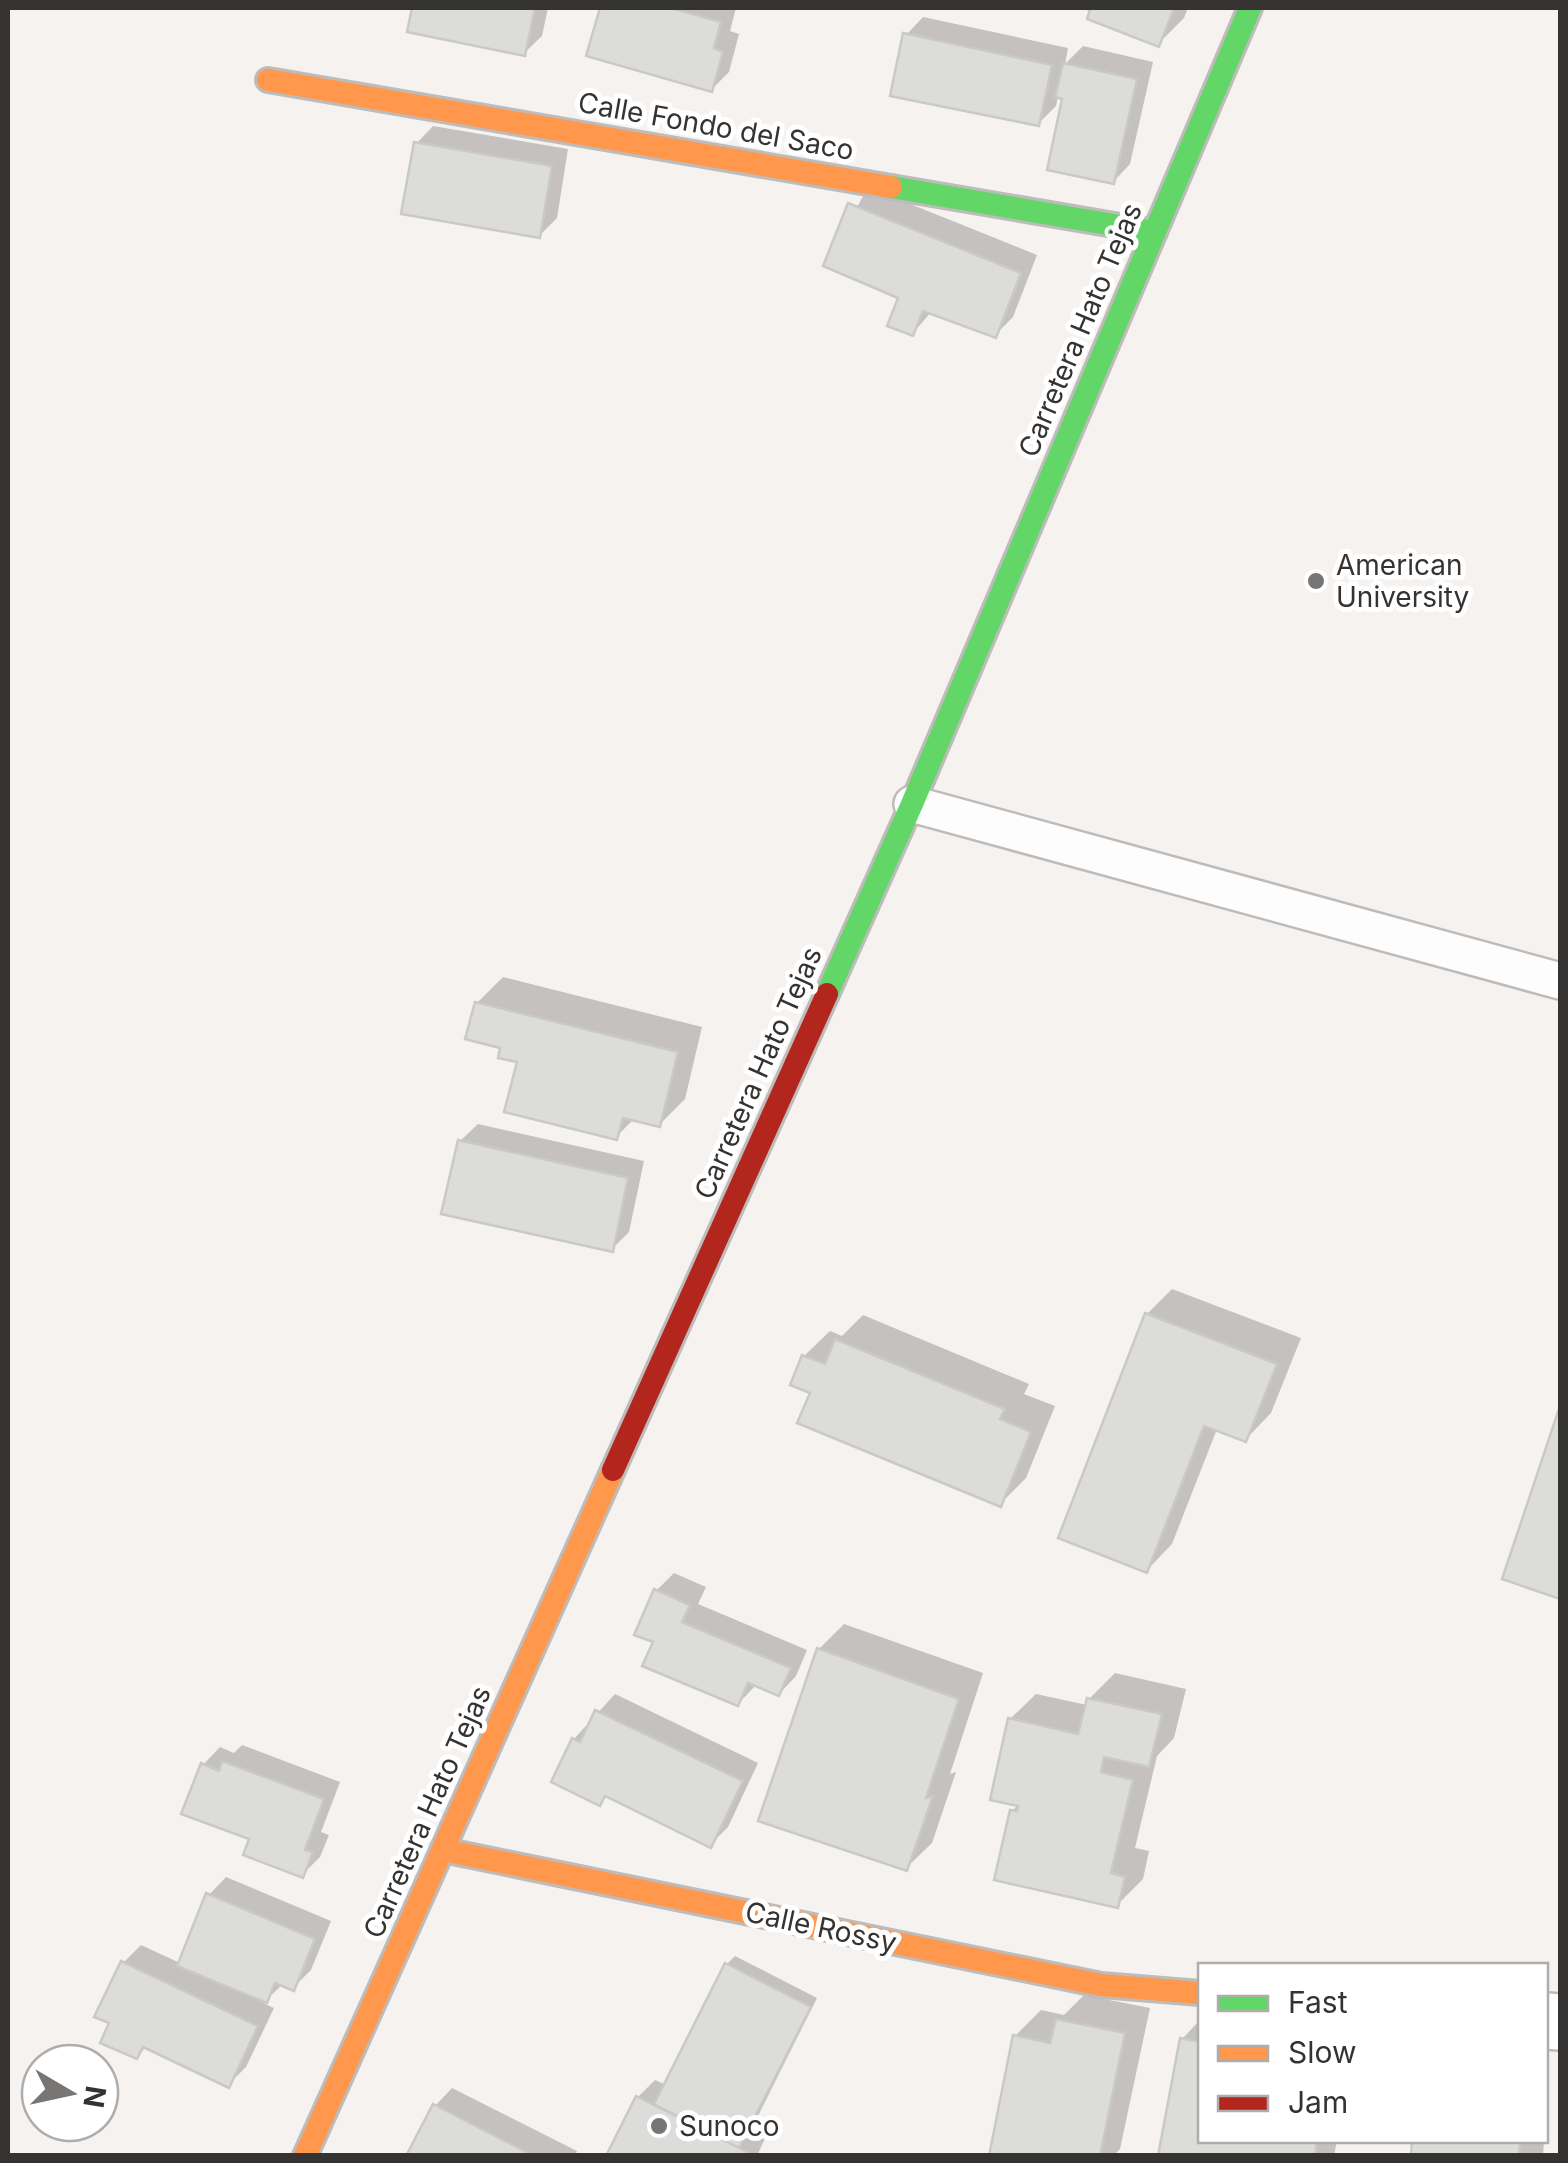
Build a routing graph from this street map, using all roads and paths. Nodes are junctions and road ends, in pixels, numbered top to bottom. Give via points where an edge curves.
1 (1250, 8) edge
2 (268, 80) dead end
3 (1155, 232) junction
4 (912, 804) junction
5 (1560, 981) edge
6 (444, 1850) junction
7 (1198, 1993) edge
8 (305, 2156) edge

1 - 3 street, Carretera Hato Tejas
2 - 3 street, Calle Fondo del Saco
3 - 4 street, Carretera Hato Tejas
4 - 5 lane
4 - 6 street, Carretera Hato Tejas
6 - 7 street, Calle Rossy via 1102,1985
6 - 8 street, Carretera Hato Tejas

